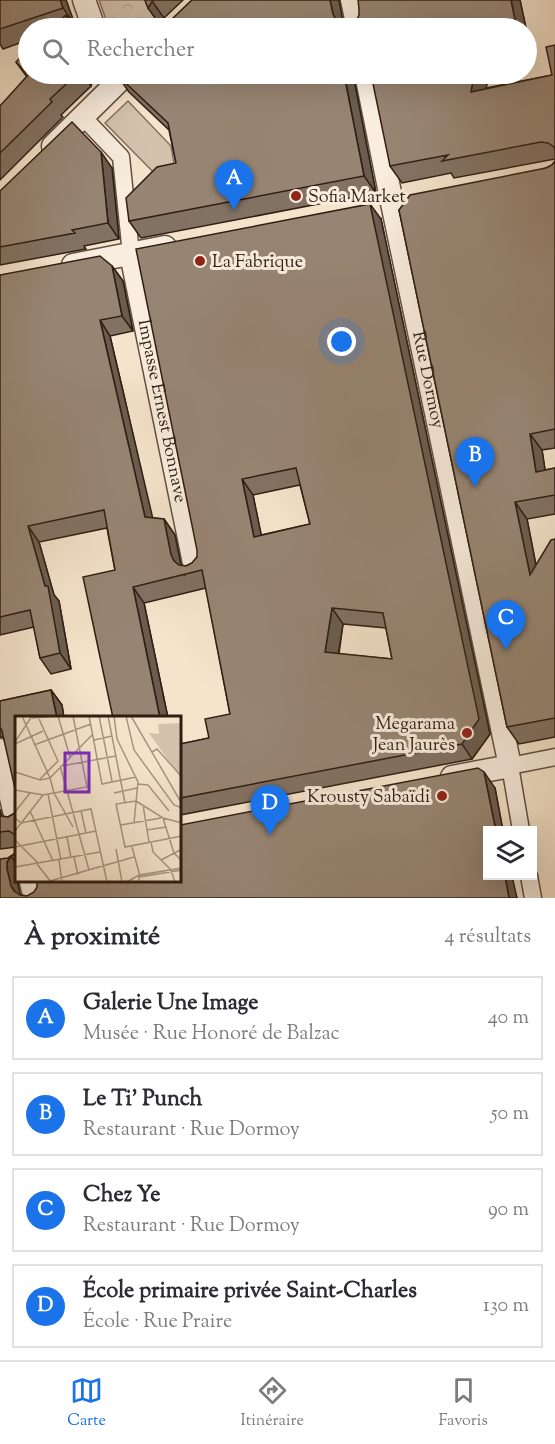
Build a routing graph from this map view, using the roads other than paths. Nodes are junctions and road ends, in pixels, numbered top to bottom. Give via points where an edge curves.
1 (84, 0) edge
2 (352, 0) edge
3 (90, 18) edge
4 (356, 18) edge
5 (111, 84) edge
6 (367, 84) edge
7 (82, 116) junction
8 (41, 158) edge
9 (415, 199) edge
10 (382, 205) junction
11 (188, 243) edge
12 (131, 254) junction
13 (54, 269) edge
14 (195, 567) edge
15 (0, 750) edge
16 (555, 757) edge
17 (510, 766) junction
18 (430, 781) edge
19 (15, 815) edge
20 (520, 826) edge
21 (530, 880) edge
22 (32, 883) edge
23 (35, 898) edge
24 (533, 898) edge

1 - 3 street
2 - 4 street
5 - 7 street
6 - 10 street, Rue Dormoy
7 - 8 street
7 - 12 street via 121,157
9 - 10 street
10 - 17 street, Rue Dormoy
11 - 12 street
12 - 13 street
12 - 14 street, Impasse Ernest Bonnave
15 - 19 street
16 - 17 street
17 - 18 street
17 - 20 street
21 - 24 street
22 - 23 street

